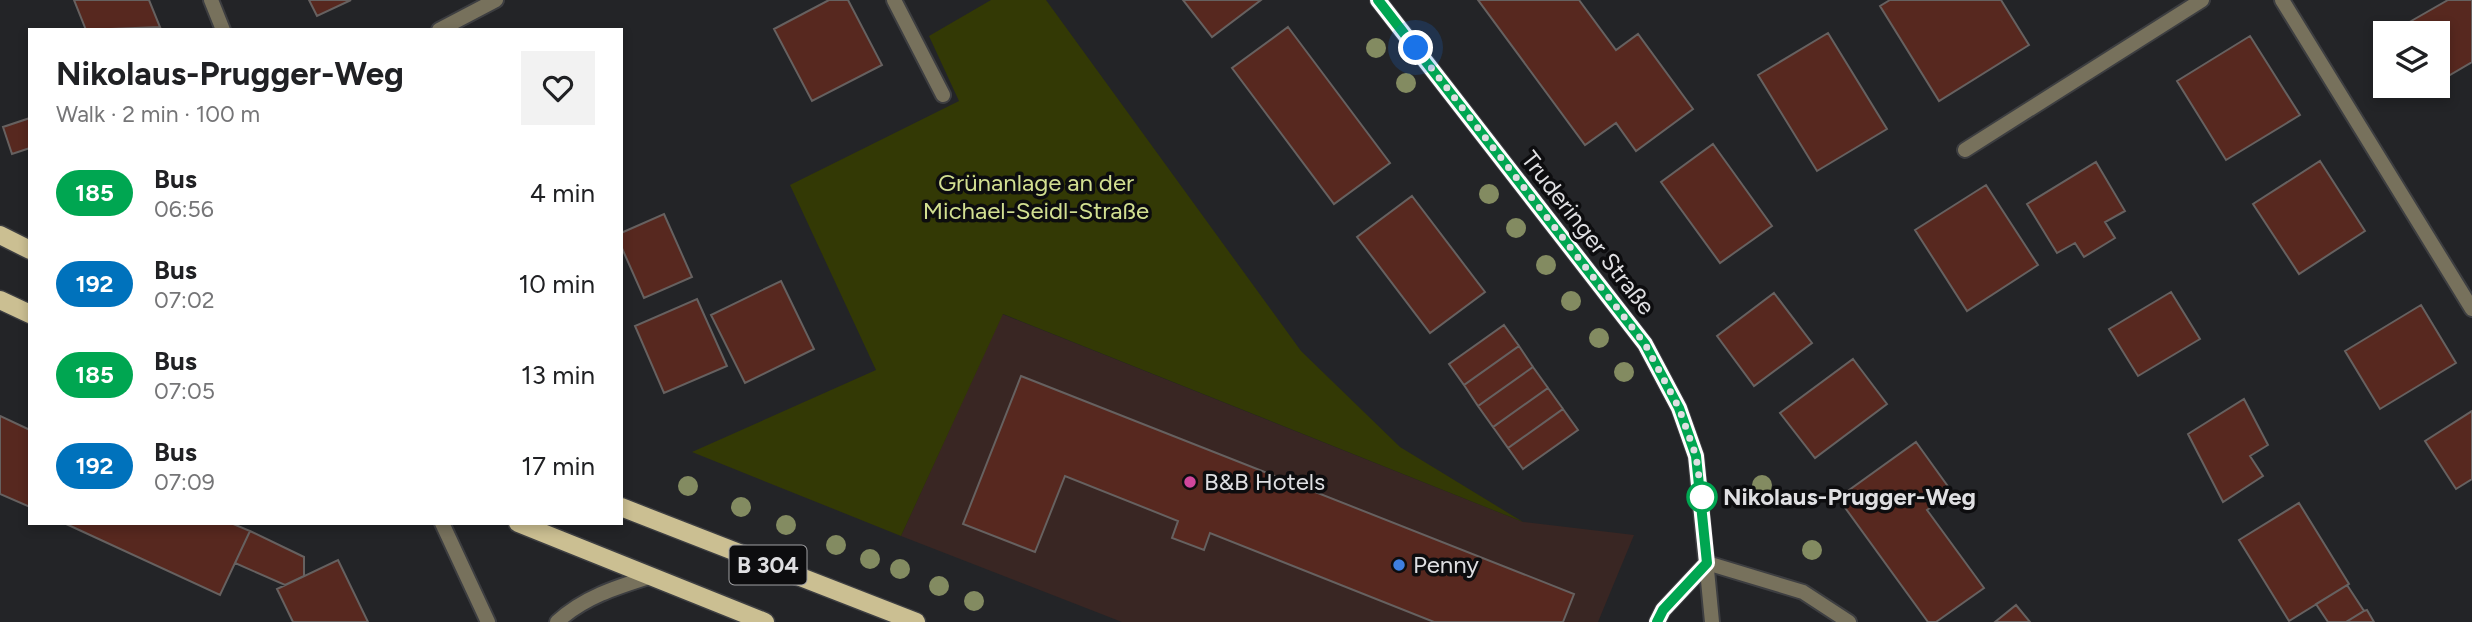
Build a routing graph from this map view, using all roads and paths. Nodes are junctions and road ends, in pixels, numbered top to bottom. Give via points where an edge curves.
1 (211, 0) edge
2 (496, 0) edge
3 (894, 0) edge
4 (1378, 0) edge
5 (2202, 0) edge
6 (2282, 0) edge
7 (222, 28) edge
8 (443, 28) edge
9 (943, 95) dead end
10 (1965, 150) dead end
11 (0, 235) edge
12 (28, 249) edge
13 (0, 300) edge
14 (2472, 309) edge
15 (28, 313) edge
16 (623, 508) edge
17 (443, 525) edge
18 (523, 525) edge
19 (1707, 563) junction
20 (652, 576) junction
21 (488, 622) edge
22 (558, 622) edge
23 (765, 622) edge
24 (916, 622) edge
25 (1657, 622) edge
26 (1712, 622) edge
27 (1849, 622) edge

1 - 7 street
2 - 8 street
3 - 9 street
4 - 19 street, Truderinger Straße via 1645,344 1679,408 1696,456
5 - 10 street
6 - 14 street
11 - 12 main road
13 - 15 main road
16 - 24 main road, B 304
17 - 21 street
18 - 20 main road, B 304
19 - 25 street
19 - 26 street, Truderinger Straße
19 - 27 street via 1803,592
20 - 22 street via 574,607
20 - 23 main road, B 304

